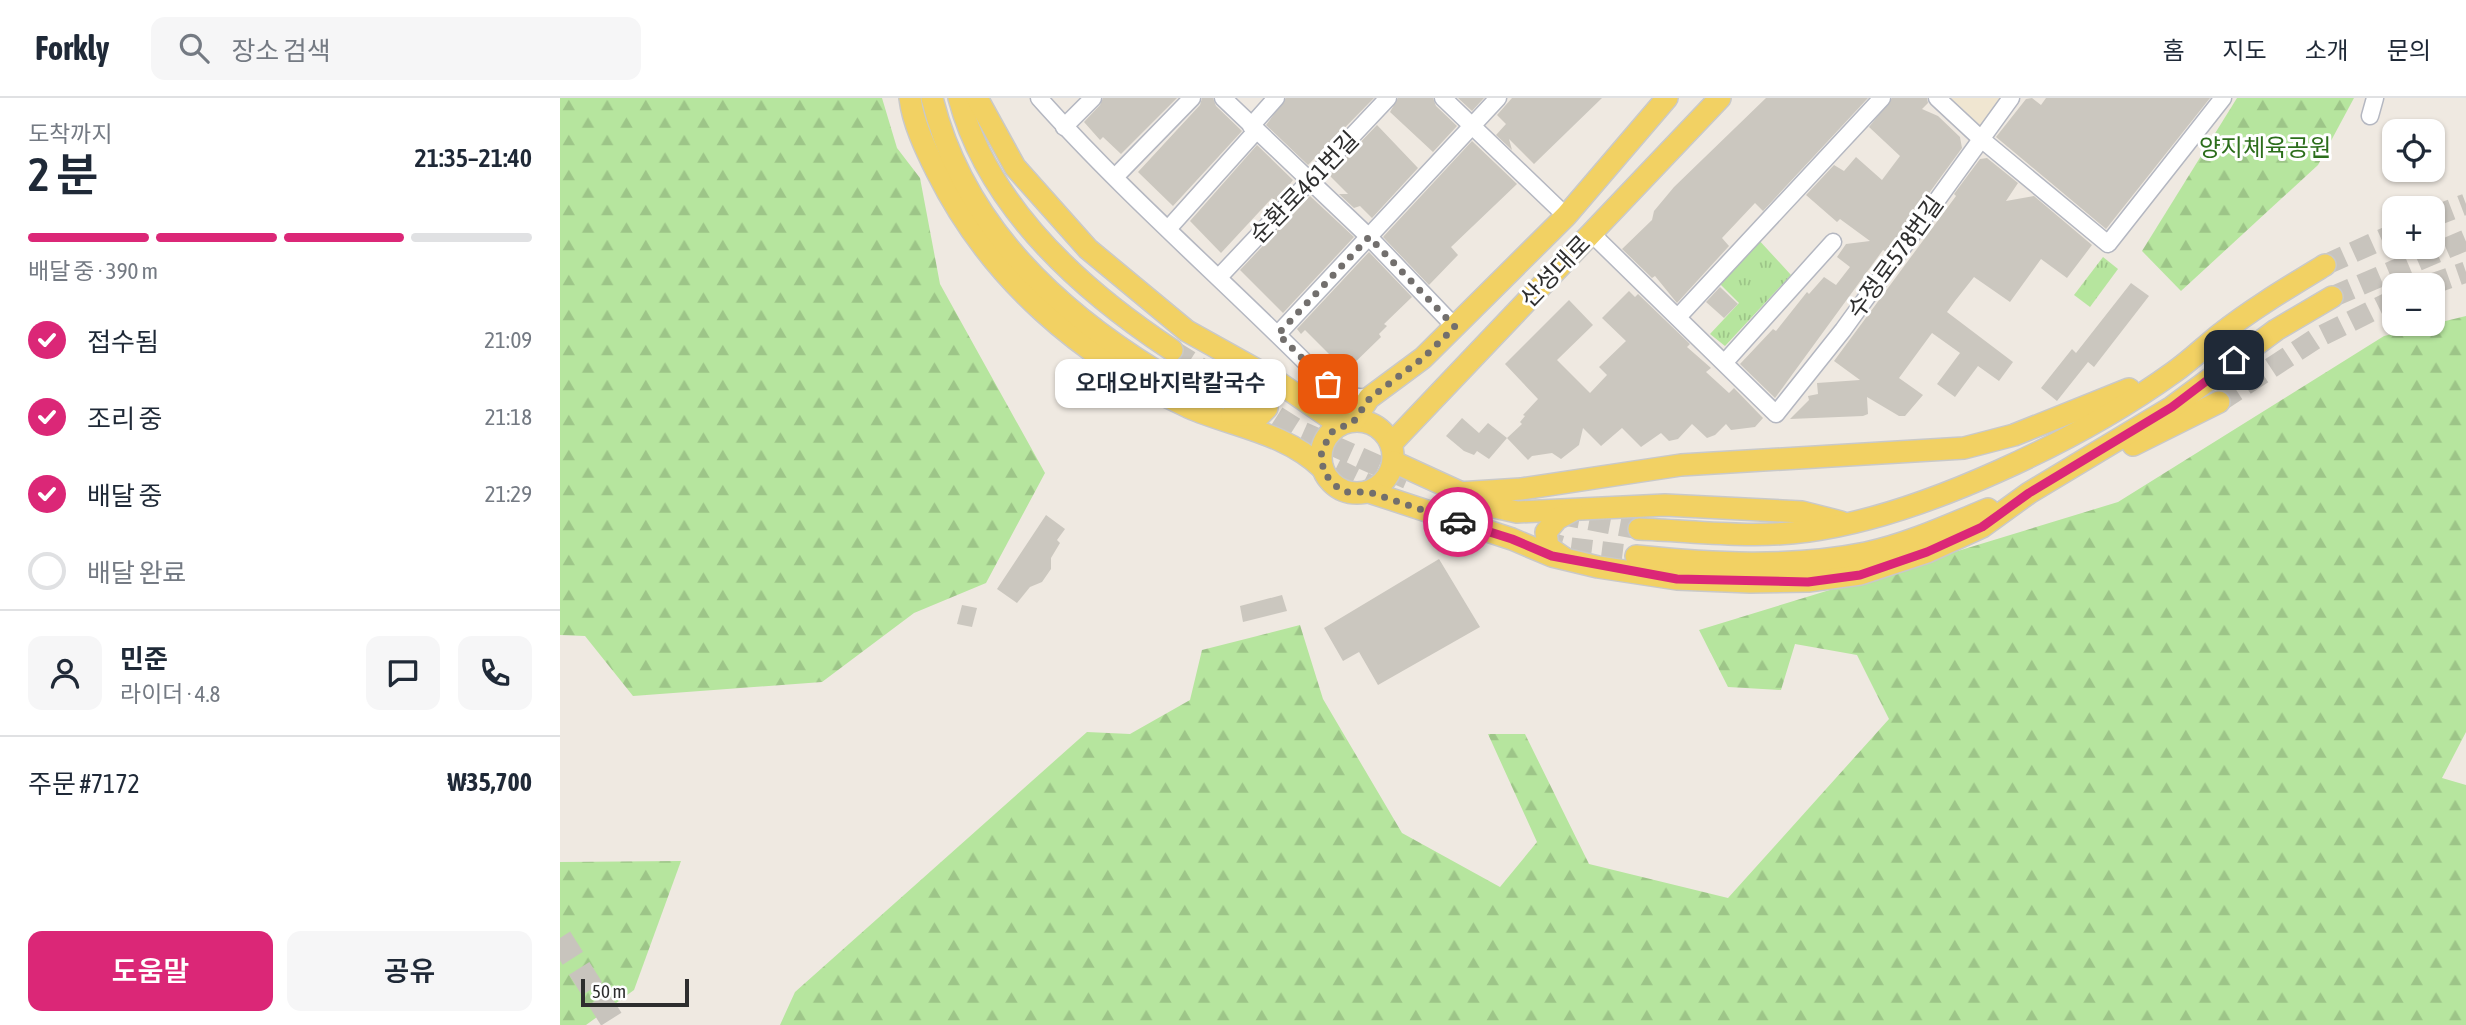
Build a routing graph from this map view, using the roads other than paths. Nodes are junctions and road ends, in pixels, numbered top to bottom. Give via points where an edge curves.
1 (910, 98) edge
2 (932, 98) edge
3 (959, 98) edge
4 (977, 98) edge
5 (1039, 98) edge
6 (1093, 98) edge
7 (1192, 98) edge
8 (1223, 98) edge
9 (1276, 98) edge
10 (1388, 98) edge
11 (1443, 98) edge
12 (1498, 98) edge
13 (1667, 98) edge
14 (1720, 98) edge
15 (1882, 98) edge
16 (1937, 98) edge
17 (2011, 98) edge
18 (2223, 98) edge
19 (2375, 98) edge
20 (2370, 116) dead end
21 (1472, 125) junction
22 (1065, 127) junction
23 (1254, 129) junction
24 (1980, 138) junction
25 (1116, 176) junction
26 (1310, 181) junction
27 (1566, 216) junction
28 (1168, 229) junction
29 (1592, 234) junction
30 (1369, 237) junction
31 (1833, 242) dead end
32 (2325, 265) tunnel mouth
33 (1220, 276) junction
34 (2332, 297) tunnel mouth
35 (1678, 317) junction
36 (1455, 327) junction
37 (1278, 334) junction
38 (1172, 350) tunnel mouth
39 (1725, 362) junction
40 (1249, 367) junction
41 (1156, 371) tunnel mouth
42 (2174, 372) junction
43 (1370, 398) junction
44 (2220, 402) tunnel mouth
45 (1206, 415) junction
46 (1347, 423) junction
47 (1392, 453) junction
48 (2088, 459) junction
49 (1322, 468) junction
50 (1369, 492) junction
51 (1458, 493) junction
52 (2029, 493) junction
53 (1578, 509) junction
54 (1851, 524) junction
55 (1639, 528) tunnel mouth
56 (1636, 556) tunnel mouth
57 (1565, 559) junction

1 - 45 main road via 927,152 950,197 976,240 1015,287 1060,328 1114,367
2 - 41 main road via 954,161 1000,240 1062,303 1109,342
3 - 38 main road via 975,146 991,175 1045,245 1116,311
4 - 40 main road via 1015,167 1088,249 1187,331
5 - 22 street
6 - 22 street
7 - 25 street
8 - 23 street
9 - 23 street
10 - 26 street, 순환로461번길
11 - 21 street
12 - 21 street
13 - 27 main road, 산성대로
14 - 29 main road, 산성대로
15 - 35 street
16 - 24 street
17 - 24 street, 수정로578번길
18 - 24 street via 2108,244
19 - 20 street
21 - 27 street
21 - 30 street
22 - 25 street
23 - 26 street
23 - 28 street
24 - 39 street, 수정로578번길 via 1843,330 1776,414
25 - 28 street
26 - 30 street
26 - 33 street, 순환로461번길
27 - 36 main road, 산성대로
28 - 33 street
29 - 35 street
29 - 47 main road, 산성대로
30 - 36 street
30 - 37 street
31 - 39 street
32 - 42 main road via 2220,333
33 - 37 street
34 - 48 main road
35 - 39 street
36 - 43 main road, 산성대로
37 - 43 street via 1328,384 1348,396
40 - 45 main road via 1266,388 1267,408 1260,415
40 - 46 main road
42 - 51 main road via 2014,435 1964,447 1681,465 1521,489
42 - 54 main road via 2089,425 2021,460
43 - 46 main road, 산성대로
44 - 48 main road via 2140,443
45 - 49 main road via 1279,439 1308,454
46 - 47 main road via 1376,426
46 - 49 main road via 1323,443
47 - 50 main road via 1385,481
47 - 51 main road
48 - 52 main road
49 - 50 main road via 1338,488
50 - 57 main road
51 - 53 main road via 1517,512
52 - 56 main road via 1868,552 1807,562 1695,562
52 - 57 main road via 1982,527 1860,575 1808,582 1677,579
53 - 54 main road via 1738,508 1802,512
53 - 57 main road via 1556,519 1546,532 1548,547
54 - 55 main road via 1760,534

